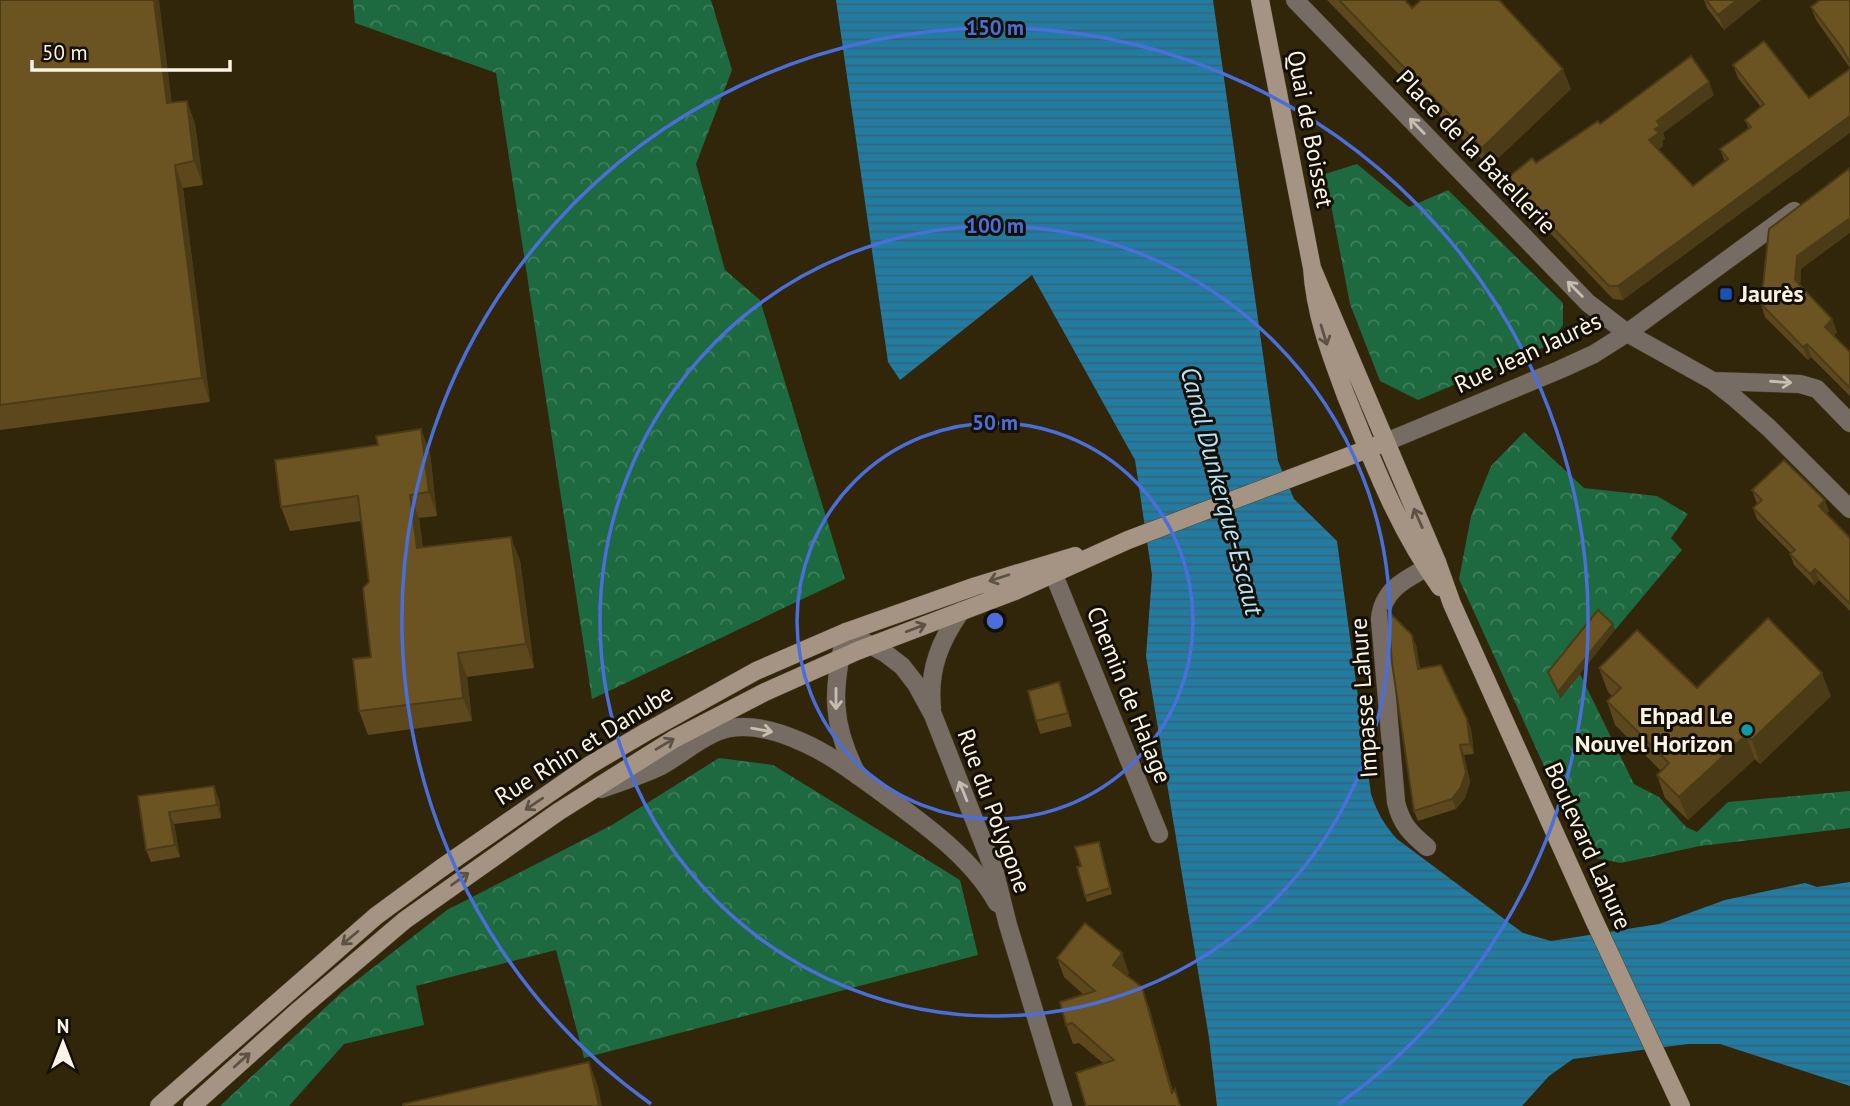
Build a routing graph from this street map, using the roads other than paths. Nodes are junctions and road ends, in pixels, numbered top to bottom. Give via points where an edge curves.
1 (1260, 0) edge
2 (1296, 0) edge
3 (1806, 201) edge
4 (1312, 268) junction
5 (1627, 333) junction
6 (1713, 381) junction
7 (1850, 423) edge
8 (1385, 442) junction
9 (1366, 449) junction
10 (1850, 509) edge
11 (1129, 540) joint
12 (1106, 549) junction
13 (1432, 565) junction
14 (1054, 575) junction
15 (961, 611) junction
16 (846, 632) junction
17 (871, 645) junction
18 (839, 658) junction
19 (933, 715) junction
20 (858, 776) junction
21 (587, 793) junction
22 (1159, 834) dead end
23 (1427, 847) dead end
24 (1008, 925) junction
25 (159, 1106) edge
26 (192, 1106) edge
27 (1063, 1106) edge
28 (1681, 1106) edge

1 - 4 main road, Quai de Boisset
5 -> 2 street, Place de la Batellerie via 1575,290
3 - 5 street, Rue Jean Jaurès
4 - 8 main road, Quai de Boisset
4 -> 9 main road, Quai de Boisset via 1321,329
5 - 6 street, Place de la Batellerie
5 - 8 street, Rue Jean Jaurès via 1559,370
6 -> 7 street via 1800,384 1817,389
6 - 10 street, Place de la Batellerie via 1769,428
8 - 9 main road, Rue Jean Jaurès
13 -> 8 main road, Boulevard Lahure
9 - 11 main road, Rue Jean Jaurès
9 - 13 main road, Boulevard Lahure via 1410,544
11 - 12 main road, Rue Rhin et Danube
12 - 14 main road, Rue Rhin et Danube
12 -> 16 main road, Rue Rhin et Danube via 1008,575
13 - 23 street, Impasse Lahure via 1391,590 1380,619 1396,802 1410,833
13 - 28 main road, Boulevard Lahure
14 - 15 main road, Rue Rhin et Danube
14 - 22 street, Chemin de Halage
17 -> 15 main road, Rue Rhin et Danube
15 - 19 street, Rue du Polygone via 936,654 931,681
16 - 17 street, Rue du Polygone
16 - 18 street, Rue du Polygone
16 -> 25 main road, Rue Rhin et Danube via 755,671 684,710 590,765 499,827 349,938
17 - 18 main road, Rue Rhin et Danube
17 - 19 street, Rue du Polygone via 902,666
18 -> 20 street, Rue du Polygone via 837,719
21 -> 18 main road, Rue Rhin et Danube via 699,724
24 -> 19 street, Rue du Polygone via 989,858
21 -> 20 street, Rue du Polygone via 645,773 715,733 739,727 801,741
20 - 24 street, Rue du Polygone via 952,849 985,885
26 -> 21 main road, Rue Rhin et Danube via 405,920
24 - 27 street, Rue du Polygone

